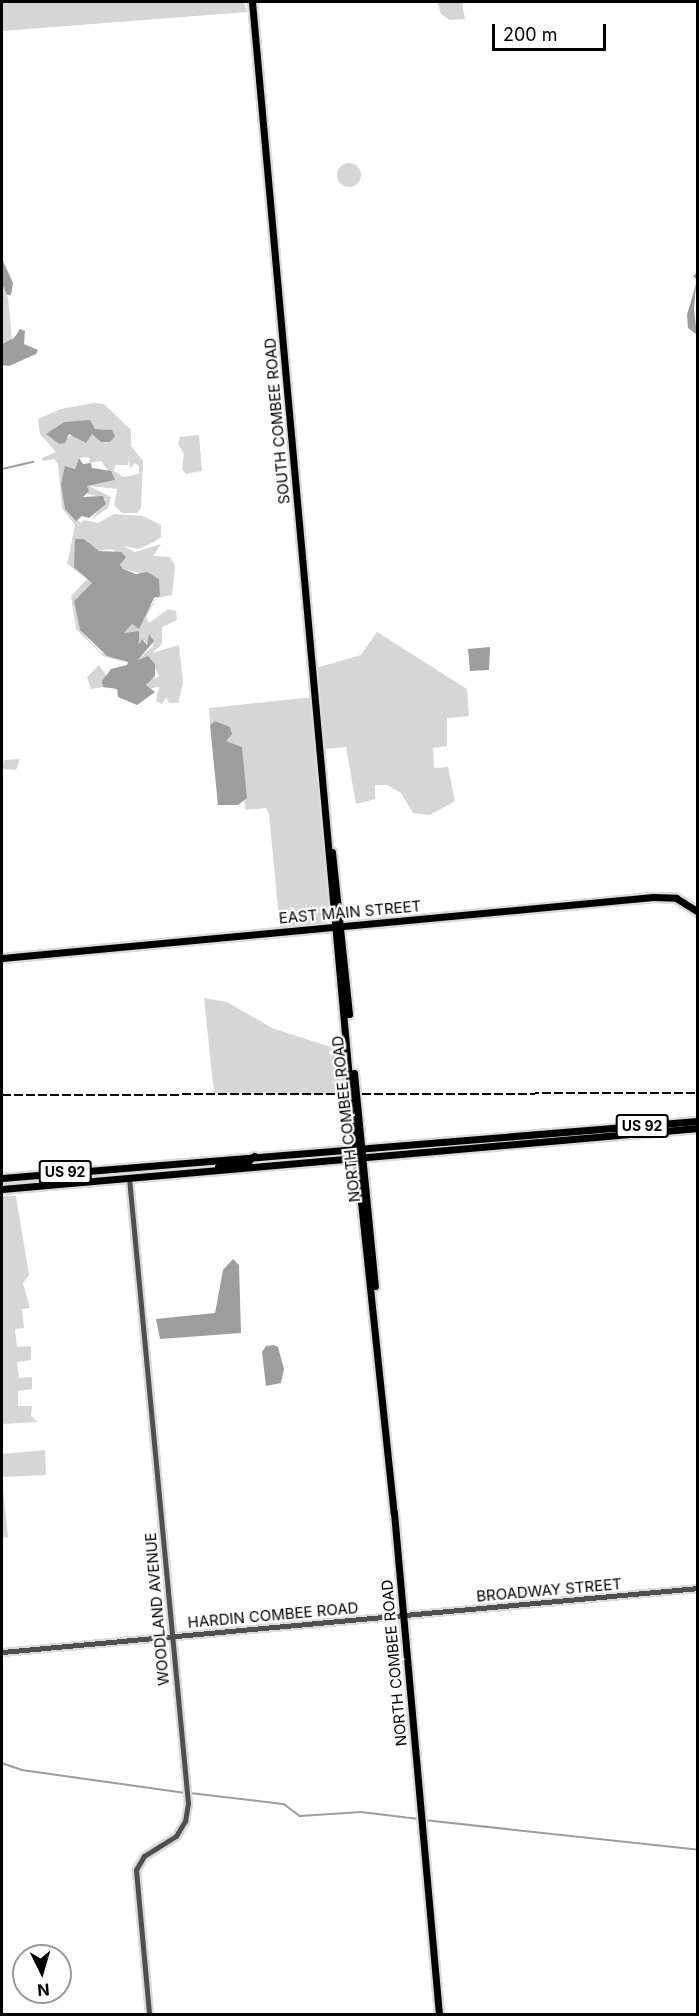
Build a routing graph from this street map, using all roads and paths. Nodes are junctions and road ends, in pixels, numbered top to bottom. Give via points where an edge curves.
1 (252, 2) edge
2 (698, 912) edge
3 (338, 927) junction
4 (2, 957) edge
5 (698, 1121) edge
6 (698, 1128) edge
7 (586, 1135) junction
8 (526, 1136) junction
9 (483, 1147) junction
10 (359, 1154) junction
11 (254, 1156) junction
12 (169, 1163) junction
13 (98, 1169) junction
14 (210, 1171) junction
15 (2, 1178) edge
16 (129, 1178) junction
17 (2, 1189) edge
18 (698, 1588) edge
19 (403, 1615) junction
20 (172, 1636) junction
21 (2, 1652) edge
22 (149, 2014) edge
23 (439, 2014) edge

1 - 3 main road, SOUTH COMBEE ROAD
2 - 3 main road, EAST MAIN STREET via 684,901 668,897
3 - 4 main road, EAST MAIN STREET
3 - 10 main road, NORTH COMBEE ROAD
5 - 7 main road, US 92
6 - 7 main road, US 92
7 - 8 main road, US 92
7 - 9 main road, US 92
8 - 9 main road
8 - 10 main road, US 92
9 - 10 main road, US 92
10 - 11 main road, US 92
10 - 14 main road, US 92
10 - 19 main road, NORTH COMBEE ROAD via 373,1253 373,1309
11 - 12 main road, US 92
11 - 14 main road
12 - 13 main road, US 92
12 - 16 main road
13 - 15 main road, US 92
13 - 16 main road via 123,1172
14 - 16 main road, US 92
16 - 17 main road, US 92
16 - 20 street, WOODLAND AVENUE
18 - 19 street, BROADWAY STREET
19 - 20 street, HARDIN COMBEE ROAD
19 - 23 main road, NORTH COMBEE ROAD
20 - 21 street, HARDIN COMBEE ROAD
20 - 22 street, WOODLAND AVENUE via 187,1793 185,1821 176,1836 144,1856 136,1870

